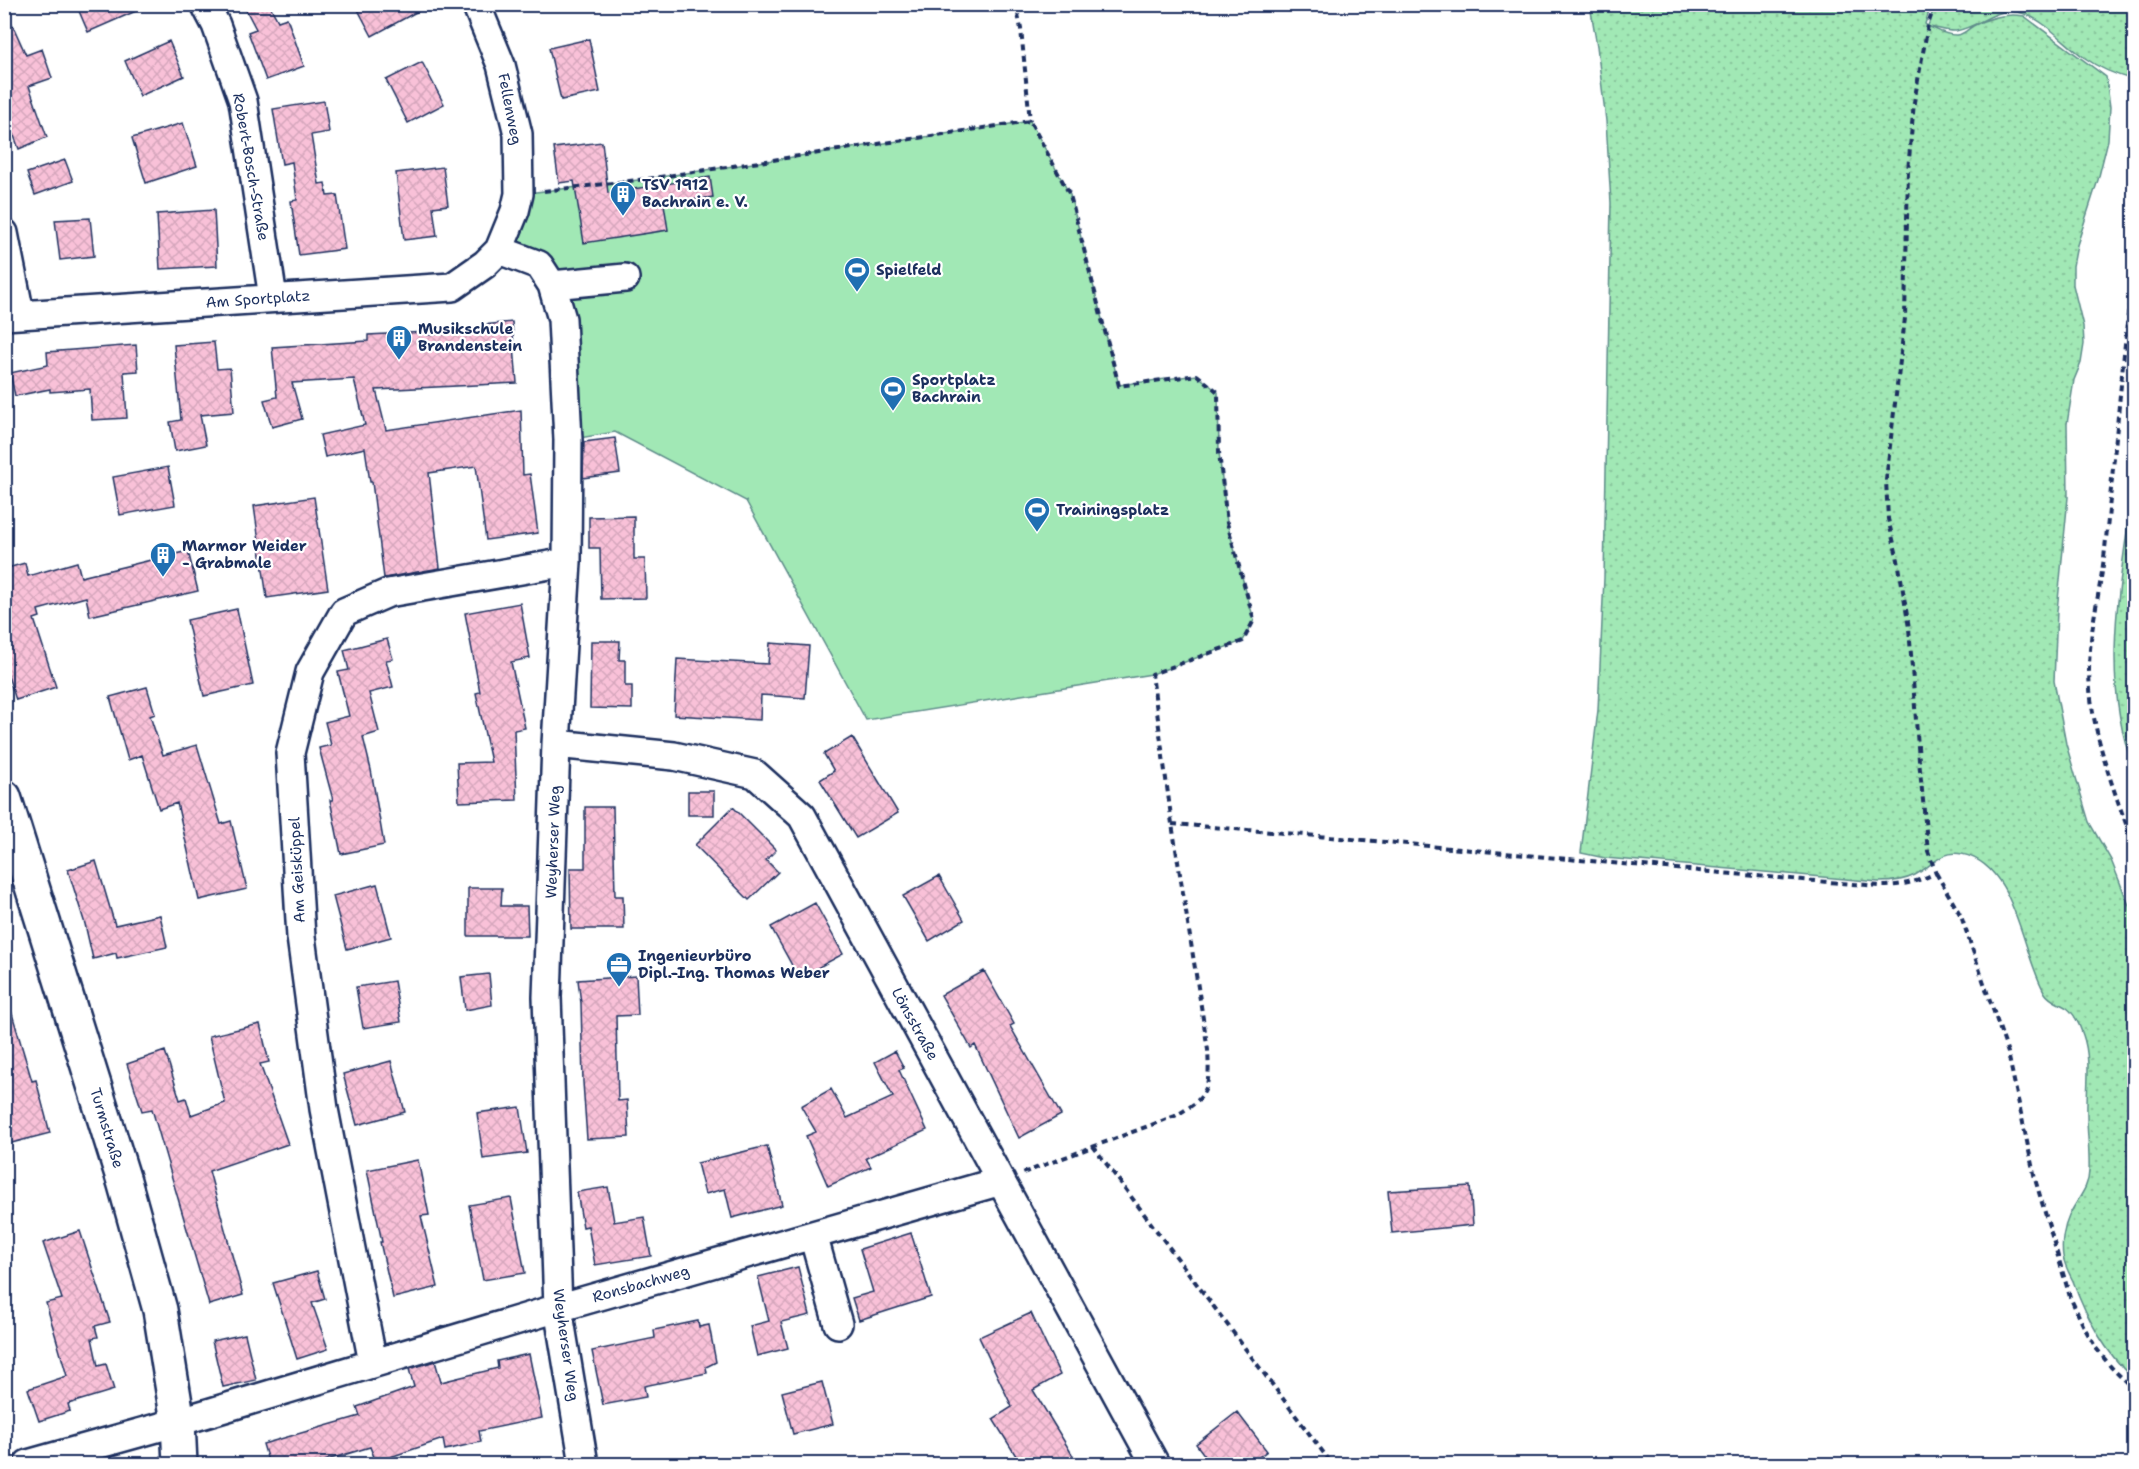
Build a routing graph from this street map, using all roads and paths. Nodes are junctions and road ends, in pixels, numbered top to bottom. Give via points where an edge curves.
1 (205, 4) edge
2 (476, 4) edge
3 (1016, 4) edge
4 (1935, 4) edge
5 (1030, 121) junction
6 (519, 194) junction
7 (4, 233) edge
8 (499, 250) junction
9 (2134, 259) edge
10 (625, 278) dead end
11 (552, 285) junction
12 (273, 298) junction
13 (12, 315) edge
14 (567, 562) junction
15 (556, 744) junction
16 (4, 797) edge
17 (1172, 824) junction
18 (2134, 846) edge
19 (1936, 873) junction
20 (1093, 1146) junction
21 (1027, 1171) dead end
22 (1001, 1181) junction
23 (813, 1235) junction
24 (558, 1308) junction
25 (838, 1324) dead end
26 (373, 1363) junction
27 (2134, 1390) edge
28 (178, 1422) junction
29 (28, 1464) edge
30 (180, 1464) edge
31 (584, 1464) edge
32 (1155, 1464) edge
33 (1332, 1464) edge

1 - 12 street, Robert-Bosch-Straße via 243,101
2 - 6 street, Fellenweg via 501,65 518,134
3 - 5 path
4 - 19 path via 1914,102 1908,171 1905,318 1886,480 1888,519 1909,628 1928,851
5 - 6 path via 647,179
5 - 17 path via 1070,195 1119,386 1197,375 1218,392 1219,452 1227,523 1254,620 1244,641 1152,674
6 - 8 street, Fellenweg
7 - 13 street
8 - 11 street, Weyherser Weg via 539,266
8 - 12 street, Am Sportplatz via 452,287
9 - 18 path via 2090,671 2095,721
10 - 11 street
11 - 14 street, Weyherser Weg via 561,319 564,363
12 - 13 street, Am Sportplatz
14 - 15 street, Weyherser Weg
14 - 26 street, Am Geisküppel via 388,593 344,612 310,672 290,753 301,937 324,1109
15 - 22 street, Lönsstraße via 674,756 755,774 802,816
15 - 24 street, Weyherser Weg via 547,997
16 - 28 main road, Turmstraße via 151,1278 162,1320
17 - 19 path via 1879,886 1917,882
17 - 20 path via 1209,1077 1204,1094 1192,1107
19 - 27 path via 1961,916 2008,1053 2035,1179 2070,1297 2096,1348
20 - 21 path
20 - 33 path
22 - 23 street, Ronsbachweg
22 - 32 street, Lönsstraße
23 - 24 street, Ronsbachweg
23 - 25 street
24 - 26 street, Ronsbachweg
24 - 31 street, Weyherser Weg
26 - 28 street, Ronsbachweg
28 - 29 street, Ronsbachweg
28 - 30 main road, Turmstraße

